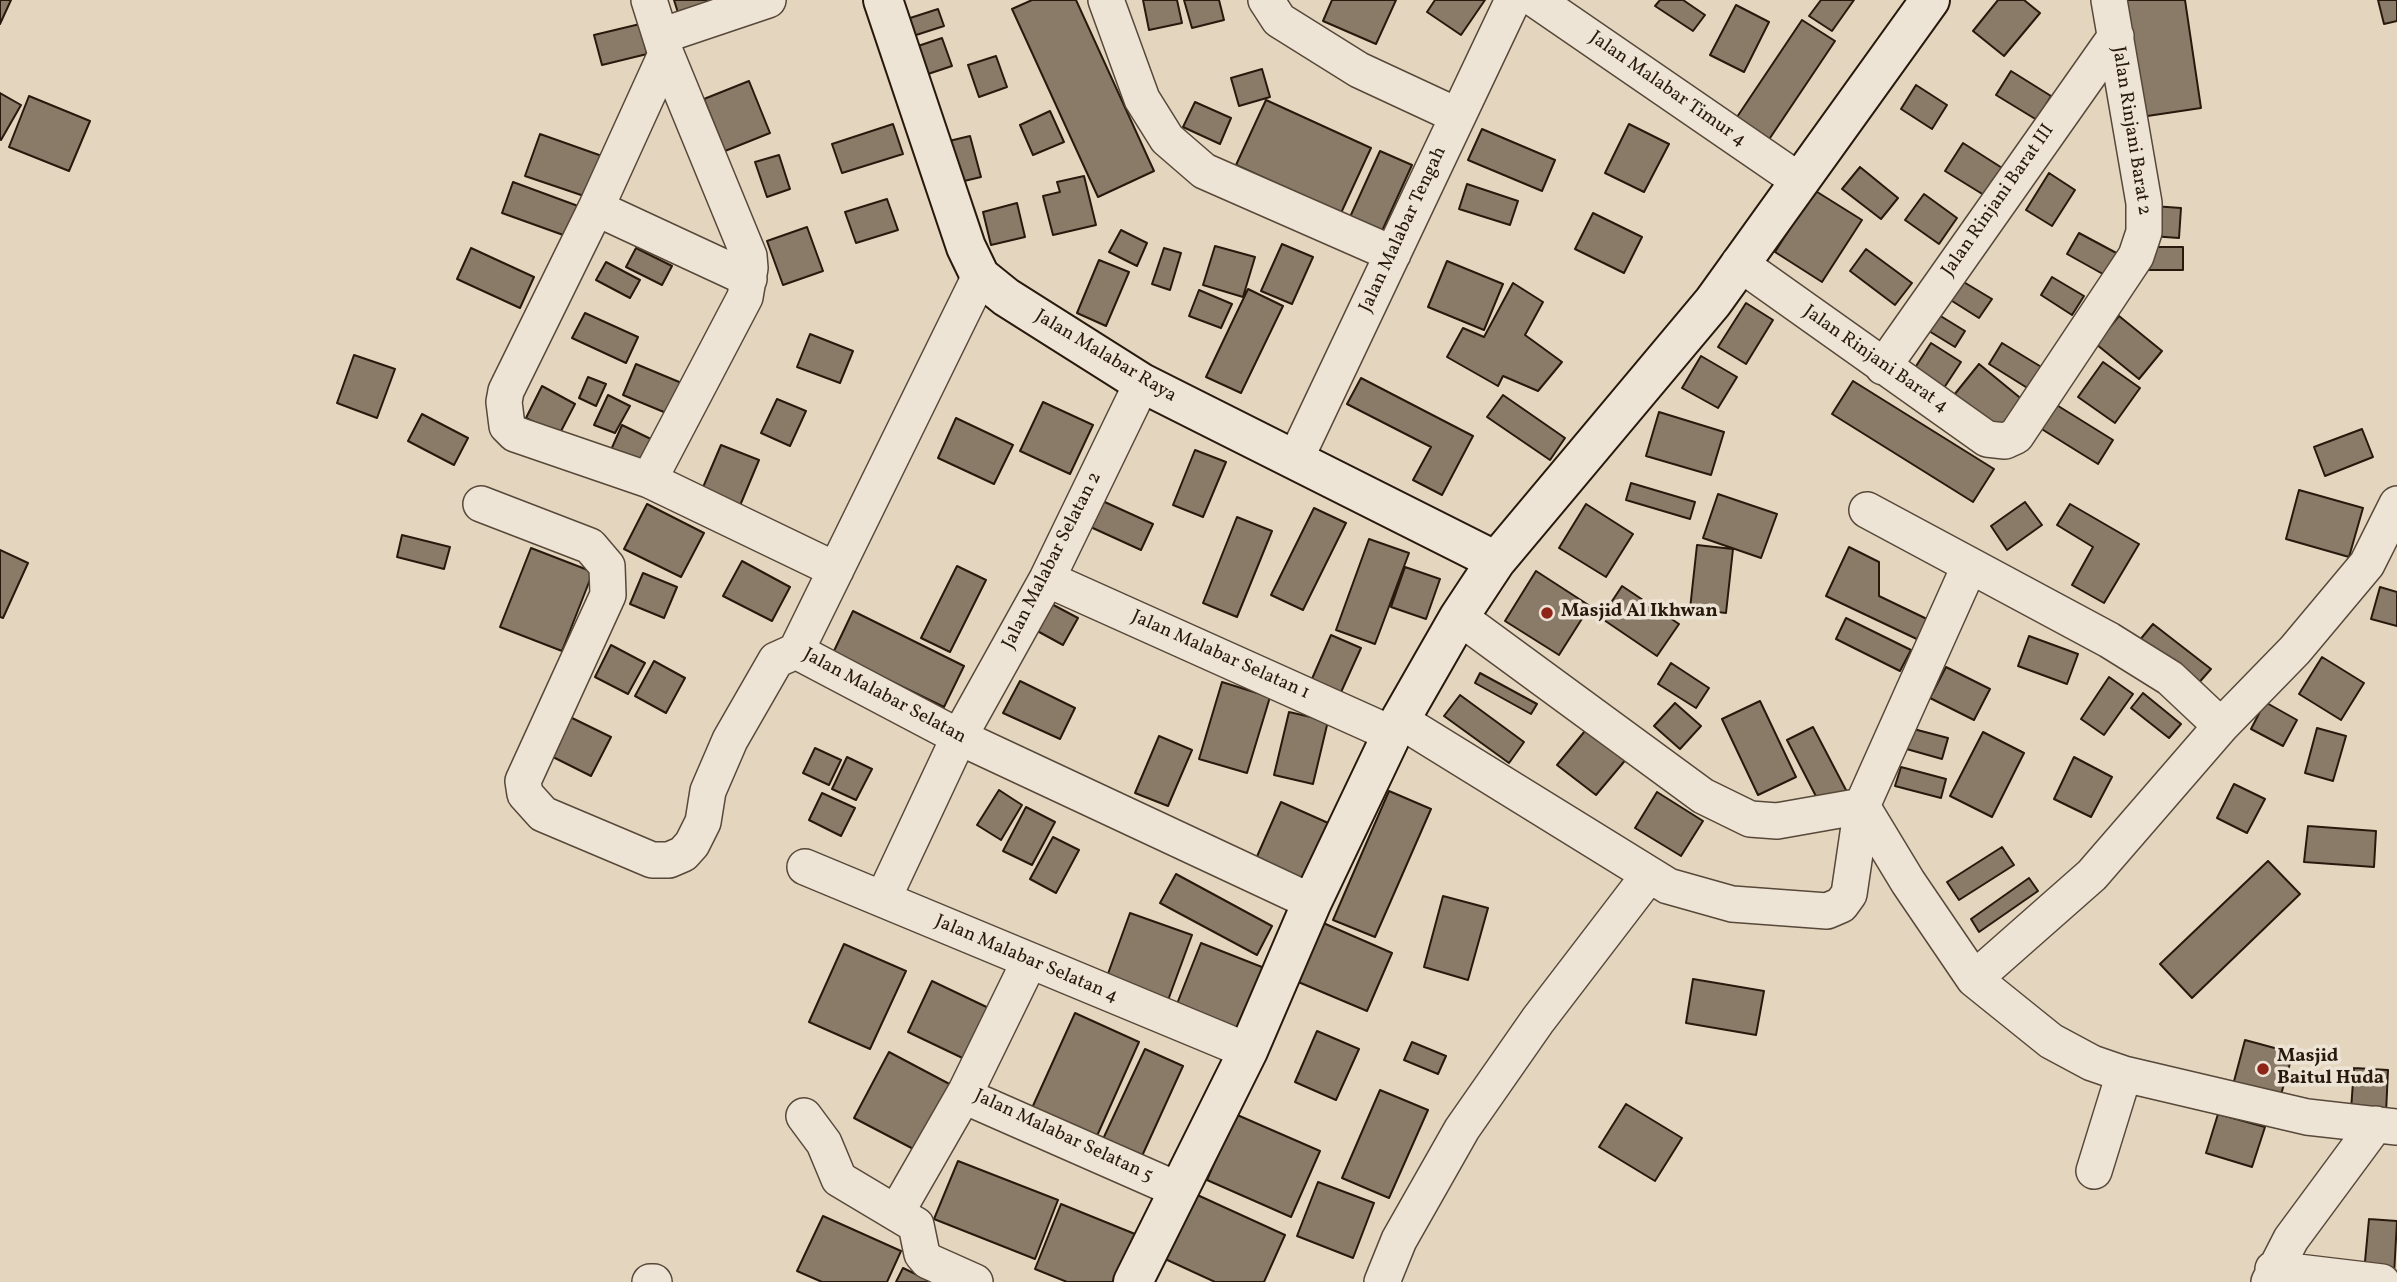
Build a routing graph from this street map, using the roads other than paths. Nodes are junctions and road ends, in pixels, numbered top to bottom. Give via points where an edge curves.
1 (649, 0) edge
2 (768, 0) edge
3 (883, 0) edge
4 (1106, 0) edge
5 (1513, 0) edge
6 (1536, 0) edge
7 (1930, 0) edge
8 (2109, 0) edge
9 (1278, 7) edge
10 (2116, 36) junction
11 (663, 45) junction
12 (1458, 116) junction
13 (1798, 180) junction
14 (596, 208) junction
15 (1393, 254) junction
16 (1739, 263) junction
17 (980, 276) junction
18 (749, 279) junction
19 (1883, 367) junction
20 (1142, 383) junction
21 (2016, 436) joint
22 (1295, 460) junction
23 (649, 480) junction
24 (2397, 503) edge
25 (481, 504) dead end
26 (1867, 510) dead end
27 (1496, 561) junction
28 (1969, 567) junction
29 (836, 570) junction
30 (1047, 579) junction
31 (1459, 617) junction
32 (796, 651) junction
33 (2221, 726) junction
34 (1397, 728) junction
35 (959, 737) junction
36 (1862, 806) junction
37 (805, 867) dead end
38 (1649, 876) junction
39 (883, 899) junction
40 (1312, 902) junction
41 (1029, 962) junction
42 (1974, 979) junction
43 (1248, 1051) junction
44 (2124, 1074) junction
45 (966, 1091) junction
46 (804, 1116) dead end
47 (2387, 1126) edge
48 (2094, 1171) dead end
49 (1178, 1190) junction
50 (895, 1213) junction
51 (2271, 1275) edge
52 (975, 1282) edge
53 (1133, 1282) edge
54 (1382, 1282) edge
55 (2382, 1282) edge

1 - 11 street
2 - 11 street
3 - 17 street, Jalan Malabar Raya
4 - 15 street via 1142,99 1176,147 1204,171
5 - 12 street, Jalan Malabar Tengah
6 - 13 street, Jalan Malabar Timur 4
7 - 13 street
8 - 10 street, Jalan Rinjani Barat 2
9 - 12 street via 1359,70
10 - 19 street, Jalan Rinjani Barat III
10 - 21 street, Jalan Rinjani Barat 2 via 2144,204 2144,232 2136,256
11 - 14 street
11 - 18 street via 748,256
12 - 15 street, Jalan Malabar Tengah
13 - 16 street
14 - 18 street
14 - 23 street via 506,391 507,426 515,434
15 - 22 street, Jalan Malabar Tengah
16 - 19 street, Jalan Rinjani Barat 4
16 - 27 street via 1713,302
17 - 20 street, Jalan Malabar Raya
17 - 29 street, Jalan Malabar Selatan
18 - 23 street via 745,296
19 - 21 street, Jalan Rinjani Barat 4 via 1987,439 2005,441
20 - 22 street, Jalan Malabar Raya
20 - 30 street, Jalan Malabar Selatan 2
22 - 27 street, Jalan Malabar Raya
23 - 29 street
24 - 33 street via 2367,564 2295,650
25 - 32 street via 590,546 607,566 608,595 523,781 524,794 542,814 652,860 683,854 703,822 708,791 730,740 776,660
26 - 28 street
27 - 31 street
28 - 33 street via 2109,640 2170,678
28 - 36 street, Jalan Malabar Selatan 1
29 - 32 street, Jalan Malabar Selatan
30 - 34 street, Jalan Malabar Selatan 1
30 - 35 street, Jalan Malabar Selatan 2
31 - 34 street
31 - 36 street via 1703,796 1750,818 1777,821
32 - 35 street, Jalan Malabar Selatan
33 - 42 street via 2092,875
34 - 38 street, Jalan Malabar Selatan 1
34 - 40 street
35 - 39 street, Jalan Malabar Selatan 2
35 - 40 street, Jalan Malabar Selatan
36 - 38 street, Jalan Malabar Selatan 1 via 1849,894 1841,905 1826,911 1732,904
36 - 42 street
37 - 39 street, Jalan Malabar Selatan 4
38 - 54 street via 1538,1020 1462,1129 1399,1240
39 - 41 street, Jalan Malabar Selatan 4
40 - 43 street
41 - 43 street, Jalan Malabar Selatan 4
41 - 45 street, Jalan Malabar Selatan 5
42 - 44 street via 2051,1041
43 - 49 street
44 - 47 street via 2307,1117
44 - 48 street
45 - 49 street, Jalan Malabar Selatan 5 via 978,1102
45 - 50 street
46 - 50 street via 824,1143 839,1179
47 - 51 street via 2291,1239
49 - 53 street
50 - 52 street via 916,1225 928,1261
51 - 55 street

